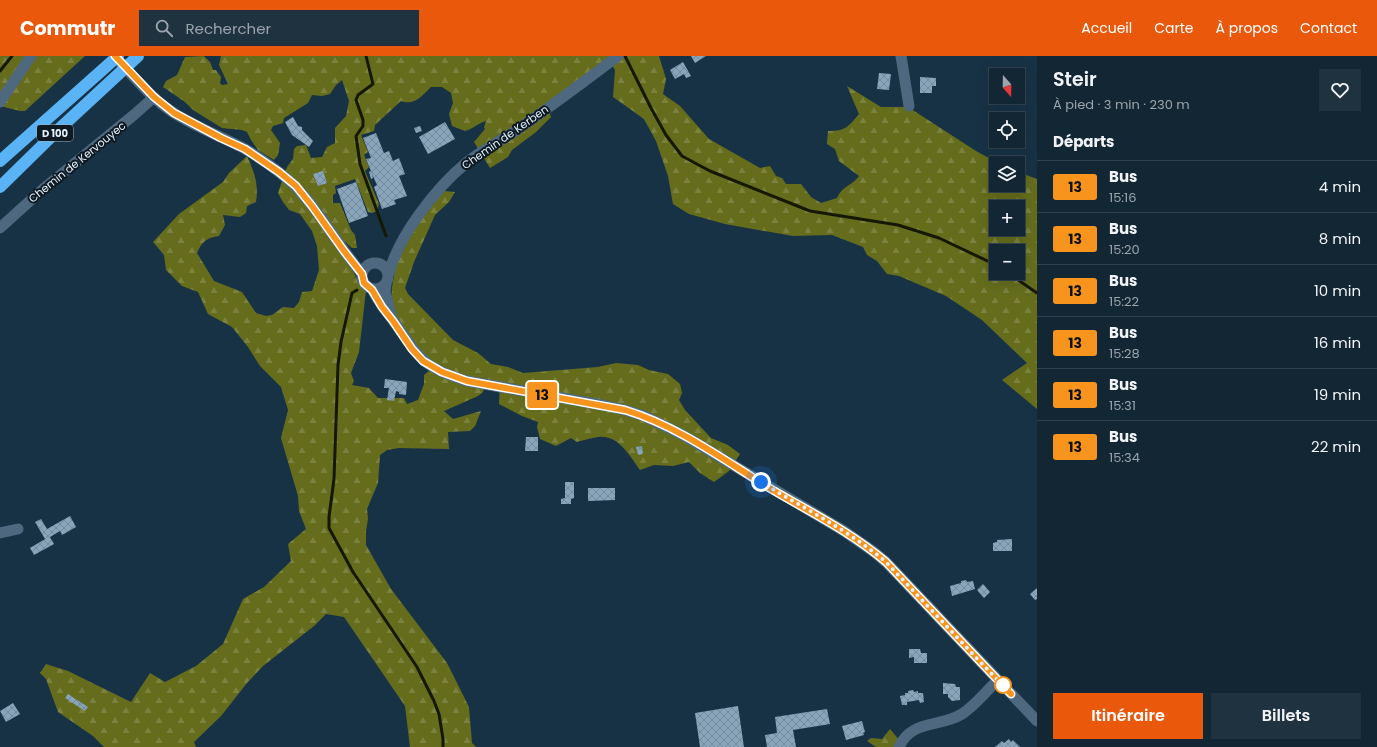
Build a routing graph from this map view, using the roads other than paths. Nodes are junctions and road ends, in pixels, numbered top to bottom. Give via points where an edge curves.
1 (31, 56) edge
2 (116, 56) edge
3 (618, 56) edge
4 (901, 56) edge
5 (136, 58) edge
6 (154, 97) junction
7 (0, 102) edge
8 (909, 106) dead end
9 (0, 161) edge
10 (0, 187) edge
11 (0, 228) edge
12 (394, 254) junction
13 (351, 259) junction
14 (374, 264) junction
15 (362, 274) junction
16 (387, 279) junction
17 (372, 290) junction
18 (393, 321) junction
19 (18, 529) dead end
20 (0, 533) edge
21 (998, 680) junction
22 (1037, 721) edge
23 (899, 747) edge

1 - 7 street
2 - 6 street
2 - 9 highway, D 100
3 - 12 street, Chemin de Kerben via 458,170 425,206
4 - 8 street
5 - 10 highway, D 100
6 - 11 street, Chemin de Kervouyec
6 - 13 street via 174,113 245,149 284,176 296,186
12 - 14 street, Chemin de Kerben
12 - 16 street, Chemin de Kerben
13 - 14 street
13 - 15 street
14 - 15 street via 364,269
14 - 16 street via 386,268
15 - 17 street via 364,283
16 - 17 street via 380,288
16 - 18 street via 387,298
17 - 18 street
18 - 21 street via 423,361 450,376 625,410 653,420 700,445 874,552
19 - 20 street
21 - 22 street
21 - 23 street via 968,710 952,719 911,731

